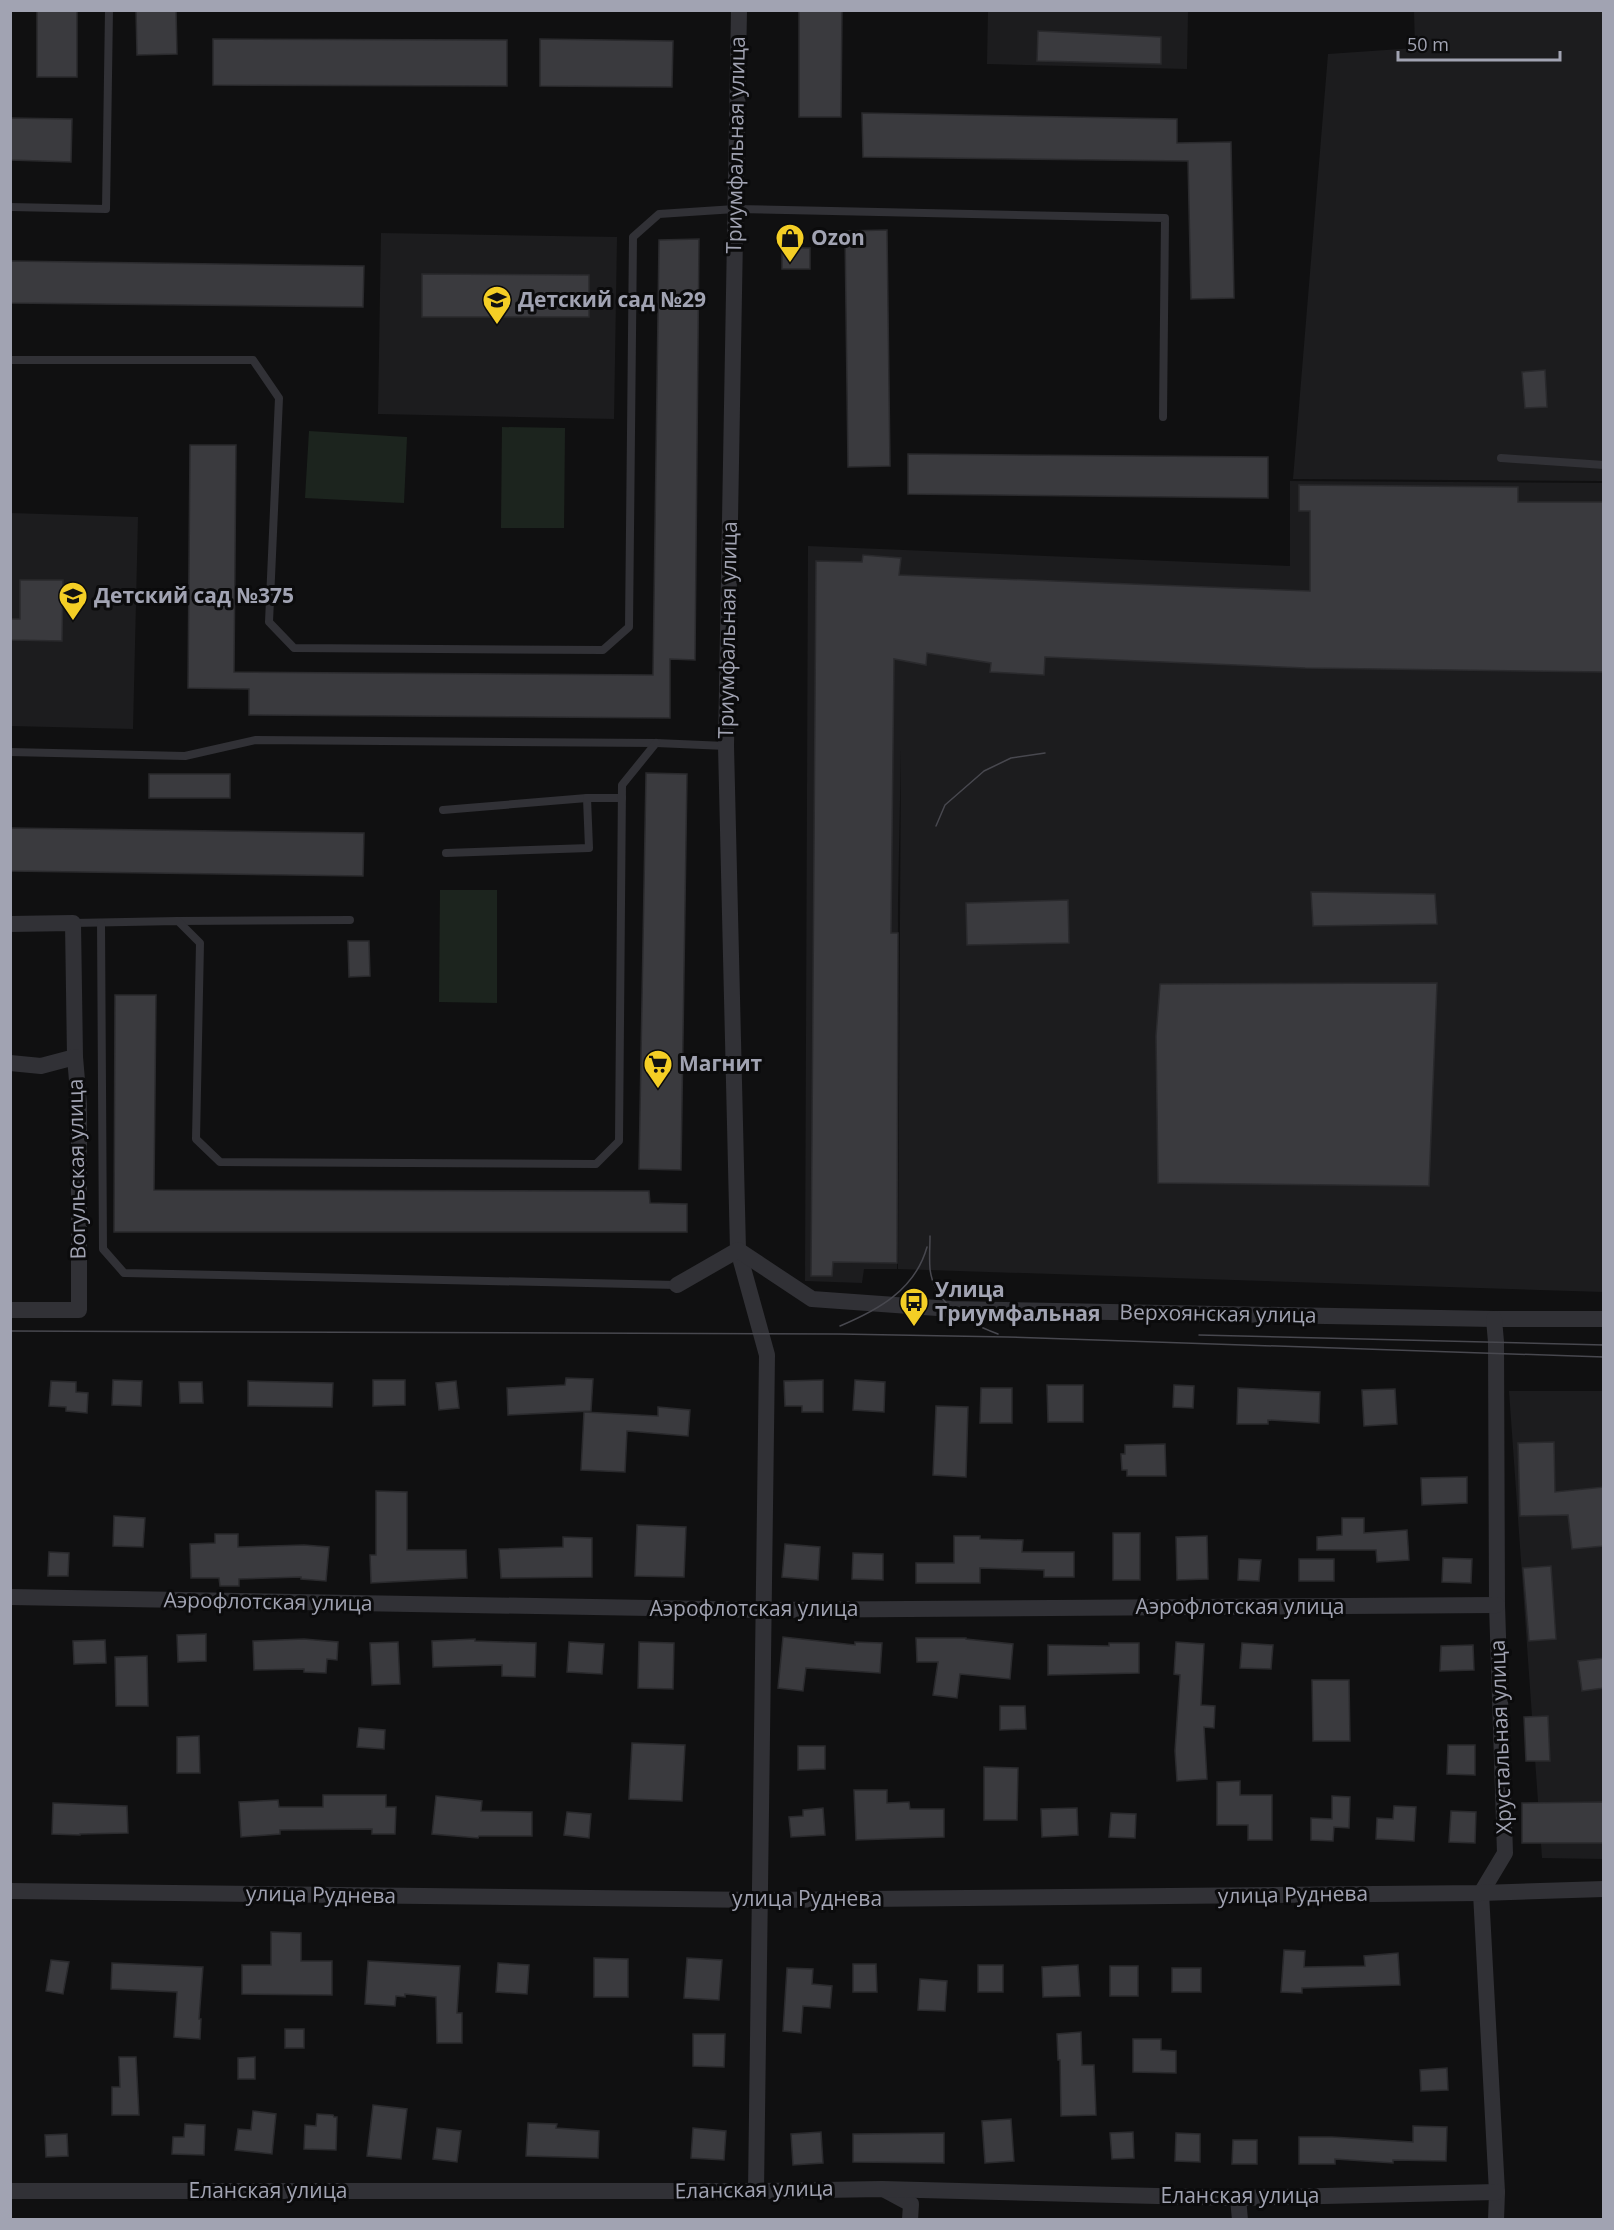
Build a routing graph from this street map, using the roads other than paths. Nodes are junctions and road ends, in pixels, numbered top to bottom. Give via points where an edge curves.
1 (109, 10) edge
2 (739, 10) edge
3 (10, 207) edge
4 (735, 209) junction
5 (10, 360) edge
6 (1163, 417) dead end
7 (1501, 458) dead end
8 (1604, 465) edge
9 (656, 743) junction
10 (726, 746) junction
11 (10, 752) edge
12 (587, 798) junction
13 (622, 798) junction
14 (443, 810) dead end
15 (446, 853) dead end
16 (350, 920) dead end
17 (178, 921) junction
18 (100, 922) junction
19 (73, 923) junction
20 (10, 924) edge
21 (75, 1057) junction
22 (10, 1063) edge
23 (738, 1250) junction
24 (677, 1285) joint
25 (10, 1310) edge
26 (1604, 1318) edge
27 (1494, 1319) junction
28 (10, 1598) edge
29 (1497, 1605) junction
30 (763, 1610) junction
31 (1604, 1890) edge
32 (10, 1891) edge
33 (1481, 1893) junction
34 (759, 1900) junction
35 (882, 2188) junction
36 (756, 2191) junction
37 (10, 2192) edge
38 (1497, 2192) junction
39 (1238, 2198) junction
40 (910, 2220) edge
41 (1240, 2220) edge
42 (1496, 2220) edge

1 - 3 lane via 106,209
2 - 4 street, Триумфальная улица
4 - 5 lane via 659,214 633,237 629,627 603,650 294,648 269,622 279,398 253,360
4 - 6 lane via 1165,218
4 - 10 street, Триумфальная улица
7 - 8 lane
9 - 10 lane
9 - 11 lane via 256,740 184,756
9 - 13 lane via 622,785
10 - 23 street, Триумфальная улица
12 - 13 lane
12 - 14 lane
12 - 15 lane via 589,848
13 - 17 lane via 619,1141 596,1164 220,1162 196,1140 200,943
16 - 17 lane
17 - 18 lane
18 - 19 lane
18 - 24 lane via 102,1249 124,1273
19 - 20 street
19 - 21 street
21 - 22 street, Вогульская улица via 41,1066
21 - 25 street, Вогульская улица via 79,1104 79,1310
23 - 24 street
23 - 27 street, Верхоянская улица via 812,1299 951,1309
23 - 30 street, Триумфальная улица via 767,1355
26 - 27 street, Верхоянская улица
27 - 29 street, Хрустальная улица
28 - 30 street, Аэрофлотская улица
29 - 30 street, Аэрофлотская улица
29 - 33 street, Хрустальная улица via 1505,1853
30 - 34 street, Триумфальная улица
31 - 33 street, улица Руднева
32 - 34 street, улица Руднева
33 - 34 street, улица Руднева
33 - 38 street
34 - 36 street, Триумфальная улица
35 - 36 street, Еланская улица
35 - 39 street, Еланская улица
35 - 40 street via 910,2204
36 - 37 street, Еланская улица
38 - 39 street, Еланская улица
38 - 42 street
39 - 41 street

